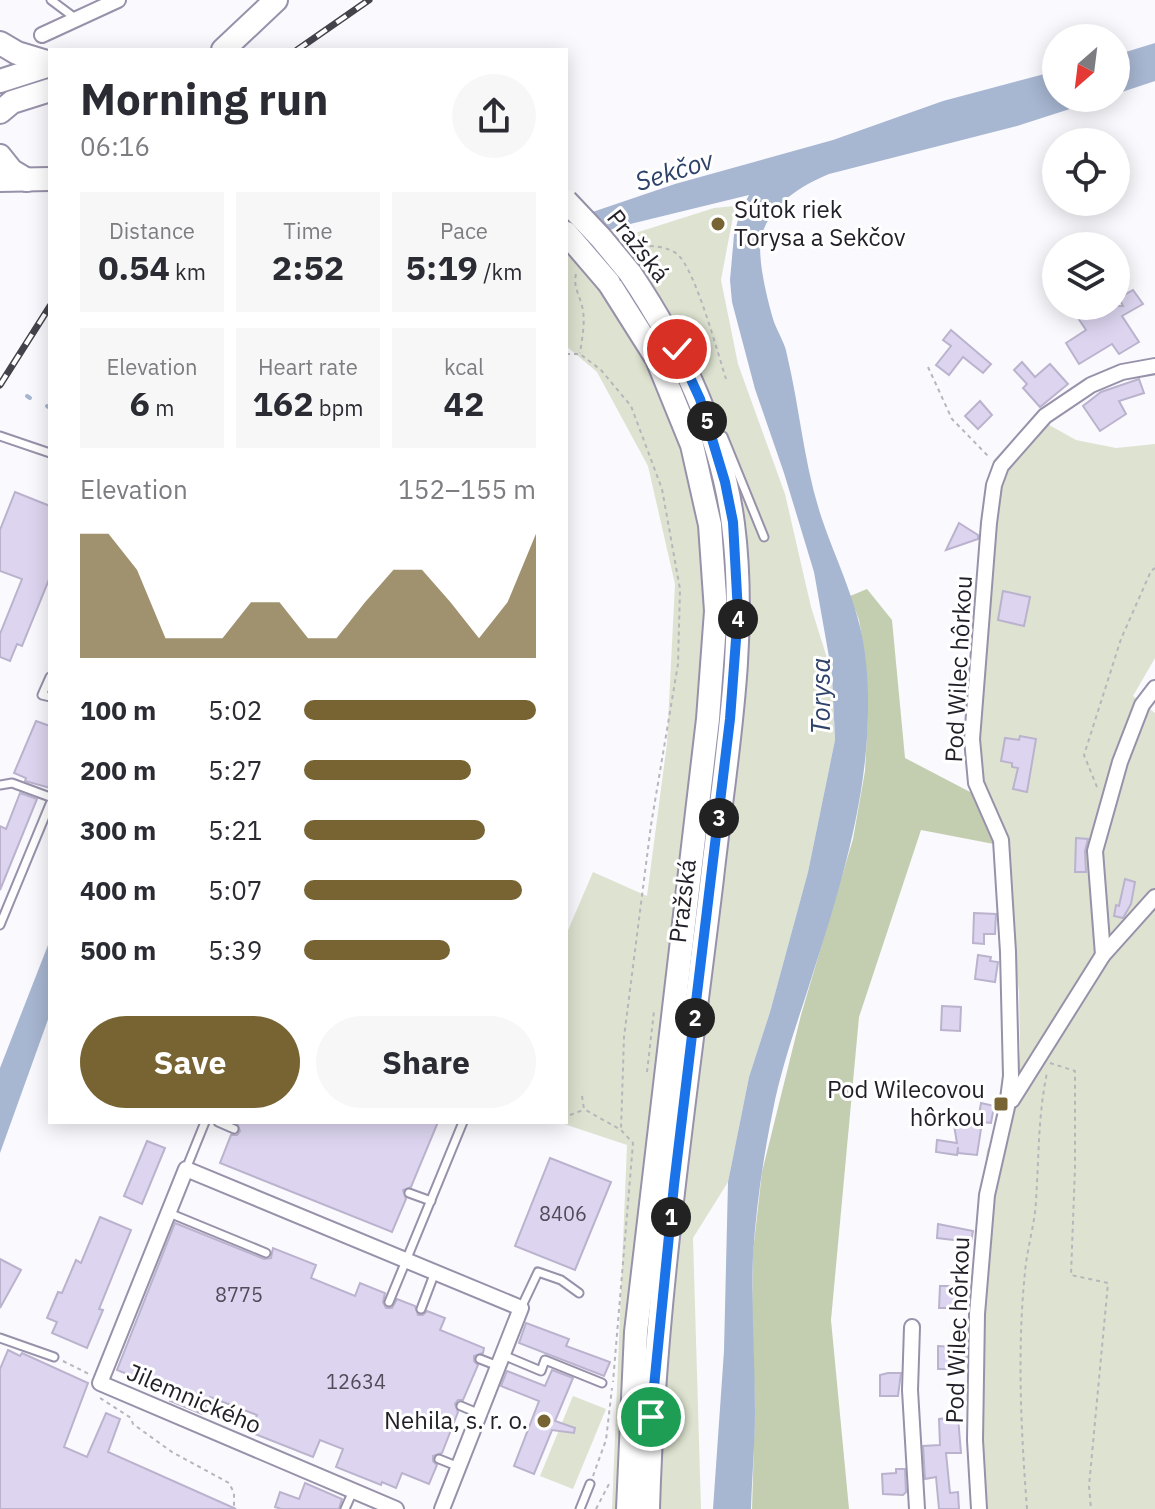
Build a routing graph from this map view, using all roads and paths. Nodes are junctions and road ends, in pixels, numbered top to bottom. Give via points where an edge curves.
1 (51, 0) edge
2 (276, 0) edge
3 (112, 1) edge
4 (76, 20) junction
5 (42, 35) dead end
6 (0, 43) edge
7 (225, 48) edge
8 (48, 63) edge
9 (48, 65) edge
10 (0, 81) edge
11 (48, 91) edge
12 (0, 112) edge
13 (0, 156) edge
14 (48, 179) edge
15 (0, 180) edge
16 (27, 180) junction
17 (568, 203) edge
18 (568, 235) edge
19 (568, 354) edge
20 (1155, 366) edge
21 (928, 367) dead end
22 (704, 411) junction
23 (0, 436) edge
24 (48, 452) edge
25 (1001, 466) junction
26 (764, 537) dead end
27 (1155, 568) edge
28 (1155, 688) edge
29 (0, 785) edge
30 (48, 796) edge
31 (1110, 799) junction
32 (48, 809) edge
33 (1155, 897) edge
34 (0, 925) edge
35 (1103, 955) junction
36 (701, 964) junction
37 (678, 967) junction
38 (666, 1002) dead end
39 (706, 1005) dead end
40 (654, 1011) dead end
41 (699, 1064) dead end
42 (656, 1071) dead end
43 (649, 1081) dead end
44 (582, 1096) dead end
45 (1007, 1107) junction
46 (584, 1109) junction
47 (672, 1110) junction
48 (570, 1115) dead end
49 (204, 1124) edge
50 (223, 1124) edge
51 (462, 1124) edge
52 (234, 1129) dead end
53 (621, 1130) junction
54 (186, 1169) junction
55 (409, 1193) dead end
56 (431, 1201) junction
57 (169, 1213) junction
58 (266, 1253) dead end
59 (407, 1261) junction
60 (435, 1272) junction
61 (579, 1293) dead end
62 (389, 1302) dead end
63 (521, 1308) junction
64 (421, 1309) dead end
65 (912, 1327) dead end
66 (0, 1338) edge
67 (54, 1357) joint
68 (480, 1359) dead end
69 (501, 1360) junction
70 (93, 1379) dead end
71 (602, 1383) dead end
72 (98, 1396) dead end
73 (461, 1406) dead end
74 (480, 1414) junction
75 (439, 1459) dead end
76 (459, 1467) junction
77 (614, 1474) dead end
78 (590, 1484) joint
79 (353, 1491) junction
80 (234, 1509) edge
81 (345, 1509) edge
82 (396, 1509) edge
83 (442, 1509) edge
84 (580, 1509) edge
85 (596, 1509) edge
86 (628, 1509) edge
87 (648, 1509) edge
88 (917, 1509) edge
89 (979, 1509) edge
90 (1027, 1509) edge
91 (1091, 1509) edge

1 - 4 lane
2 - 7 main road
3 - 4 street
4 - 5 street
6 - 8 main road
9 - 10 main road
11 - 12 main road via 12,102
13 - 16 main road
14 - 16 main road
15 - 16 main road
17 - 22 main road, Pražská, bridge via 630,273 677,349
18 - 37 main road, Pražská, bridge via 609,283 657,359 692,445 710,525 715,644
19 - 53 path via 580,354 601,370 631,406 662,489 680,589 678,664 624,1037
20 - 25 street, Pod Wilec hôrkou via 1122,372 1067,399
21 - 25 path via 952,419
22 - 26 lane via 724,437
22 - 36 main road, Pražská via 733,522 738,613
23 - 24 lane
25 - 45 street, Pod Wilec hôrkou via 989,523 972,739 976,783 1001,840 1009,975
27 - 31 path via 1121,639 1084,755 1096,785
28 - 31 street via 1142,705
29 - 30 lane via 12,783
31 - 35 street via 1095,851
32 - 34 lane
33 - 35 street, Pod Wilec hôrkou
35 - 45 street, Pod Wilec hôrkou
36 - 39 lane
36 - 47 main road, Pražská
37 - 38 lane
37 - 47 main road, Pražská
40 - 43 path
41 - 47 lane
42 - 47 lane
44 - 46 path
45 - 89 street, Pod Wilec hôrkou via 987,1195 977,1314
46 - 48 path
46 - 53 path
47 - 86 main road, Pražská via 636,1332
47 - 87 main road, Pražská
49 - 54 lane, Jilemnického
50 - 52 lane
51 - 56 lane
53 - 78 path via 633,1143 614,1369 606,1440
54 - 57 street, Jilemnického
54 - 59 street
55 - 56 lane
56 - 59 lane
57 - 58 lane
57 - 79 street, Jilemnického via 100,1383
59 - 60 street
59 - 62 lane
60 - 63 street
60 - 64 lane
61 - 63 lane via 538,1272
63 - 69 street
65 - 88 street, Pod Wilec hôrkou
66 - 67 lane
67 - 70 path
68 - 69 lane
69 - 71 lane via 541,1371 545,1360
69 - 74 street
72 - 80 path via 172,1452 229,1483
73 - 74 lane
74 - 76 street
75 - 76 lane
76 - 83 street
77 - 85 path
78 - 84 lane
79 - 81 lane
79 - 82 street, Jilemnického
90 - 91 path via 1021,1329 1049,1063 1075,1071 1071,1275 1108,1283

